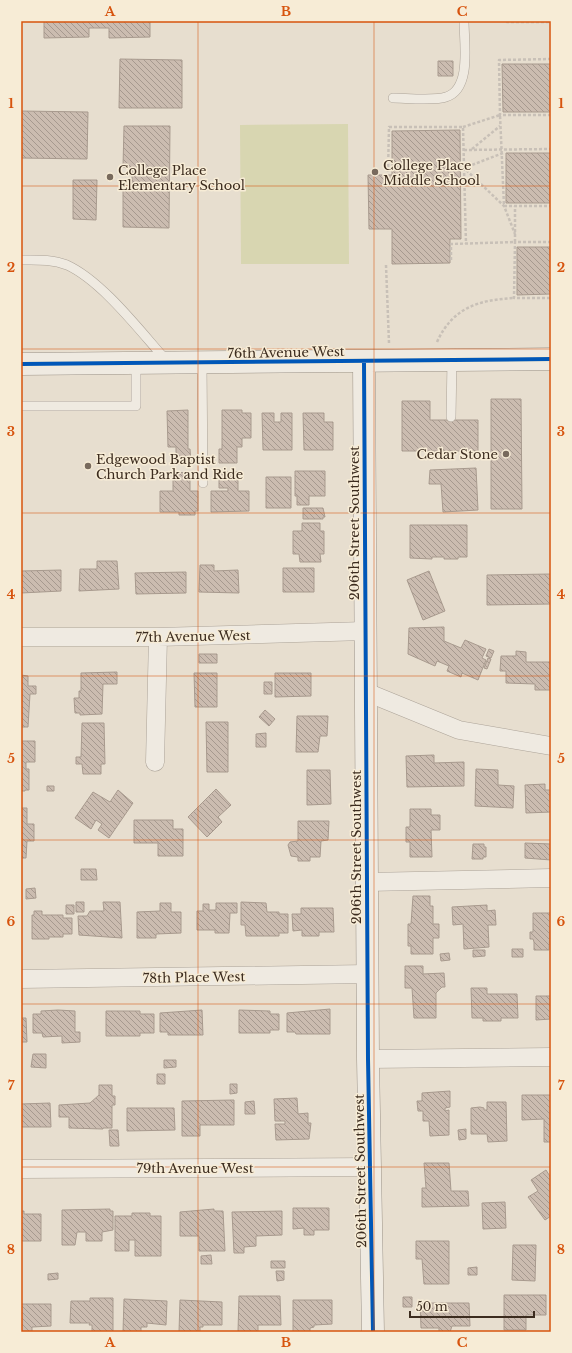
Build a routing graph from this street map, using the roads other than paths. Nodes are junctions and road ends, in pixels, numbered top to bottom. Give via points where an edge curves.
1 (464, 21) edge
2 (392, 98) dead end
3 (21, 260) edge
4 (551, 358) edge
5 (452, 359) junction
6 (364, 362) junction
7 (136, 363) junction
8 (169, 363) junction
9 (202, 363) junction
10 (21, 364) edge
11 (21, 406) edge
12 (451, 417) dead end
13 (203, 483) dead end
14 (365, 632) junction
15 (21, 637) edge
16 (158, 637) junction
17 (366, 692) junction
18 (551, 746) edge
19 (155, 762) dead end
20 (551, 878) edge
21 (367, 882) junction
22 (367, 974) junction
23 (21, 979) edge
24 (551, 1057) edge
25 (368, 1059) junction
26 (370, 1167) junction
27 (21, 1169) edge
28 (373, 1332) edge

1 - 2 lane via 464,76 456,91 446,97
3 - 8 lane via 46,260 65,265 84,275 114,303
4 - 5 street, 76th Avenue West
5 - 6 street, 76th Avenue West
5 - 12 lane
6 - 9 street, 76th Avenue West
6 - 14 street, 206th Street Southwest
7 - 8 street, 76th Avenue West
7 - 10 street, 76th Avenue West
7 - 11 lane via 136,406
8 - 9 street, 76th Avenue West
9 - 13 lane
14 - 16 street, 77th Avenue West
14 - 17 street, 206th Street Southwest
15 - 16 street, 77th Avenue West
16 - 19 street
17 - 18 street via 459,730
17 - 21 street, 206th Street Southwest
20 - 21 street
21 - 22 street, 206th Street Southwest
22 - 23 street, 78th Place West
22 - 25 street, 206th Street Southwest
24 - 25 street
25 - 26 street, 206th Street Southwest
26 - 27 street, 79th Avenue West
26 - 28 street, 206th Street Southwest

